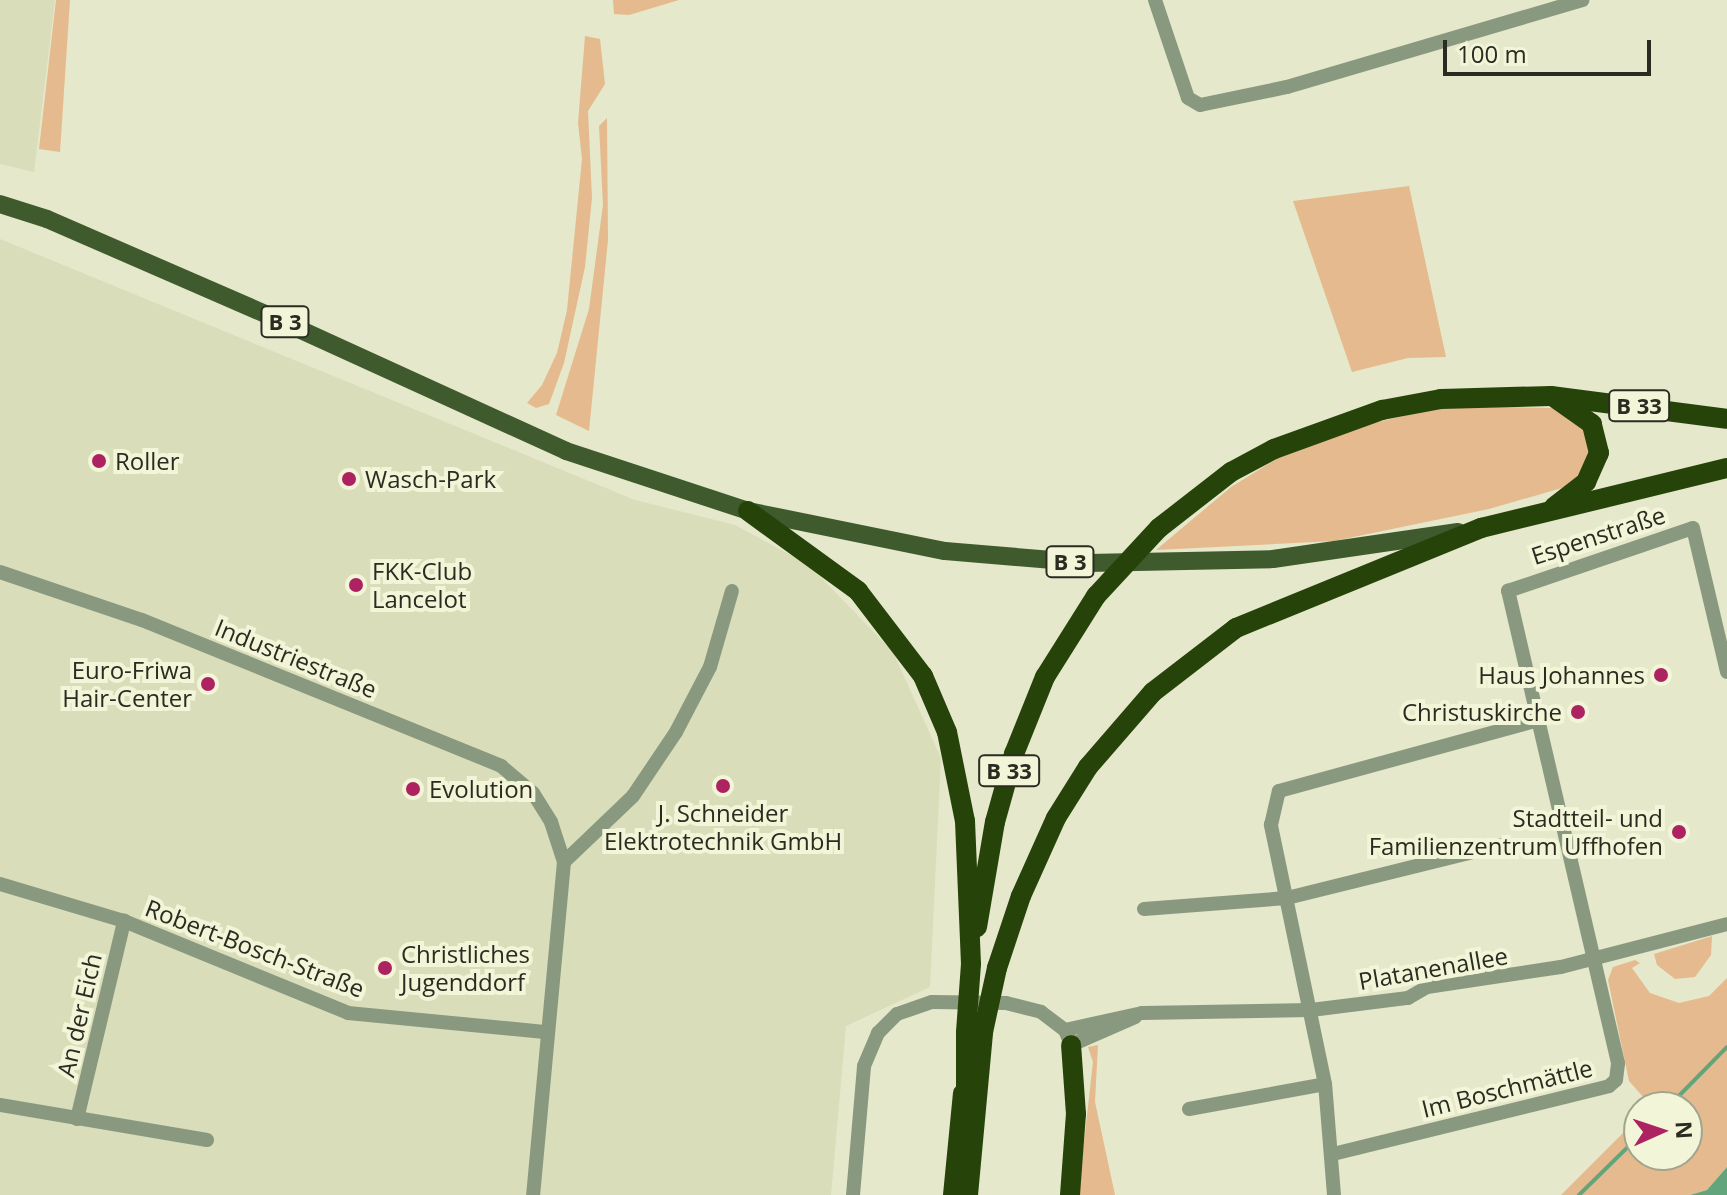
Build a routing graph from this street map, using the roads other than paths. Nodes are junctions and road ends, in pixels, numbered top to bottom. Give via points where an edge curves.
1 (1155, 0) edge
2 (1582, 0) edge
3 (0, 204) edge
4 (1551, 396) junction
5 (1727, 419) edge
6 (1727, 468) edge
7 (748, 511) junction
8 (1548, 511) junction
9 (1481, 528) junction
10 (0, 572) edge
11 (732, 591) dead end
12 (1726, 666) edge
13 (1538, 720) junction
14 (1501, 845) dead end
15 (564, 862) junction
16 (0, 884) edge
17 (1287, 898) junction
18 (1144, 909) dead end
19 (124, 921) junction
20 (1727, 924) edge
21 (1593, 959) junction
22 (971, 964) junction
23 (1311, 1010) junction
24 (547, 1032) junction
25 (975, 1032) junction
26 (1068, 1037) junction
27 (1325, 1084) junction
28 (970, 1097) junction
29 (0, 1105) edge
30 (1189, 1109) dead end
31 (77, 1119) junction
32 (207, 1140) dead end
33 (1333, 1154) junction
34 (533, 1195) edge
35 (853, 1195) edge
36 (953, 1195) edge
37 (968, 1195) edge
38 (979, 1195) edge
39 (1070, 1195) edge
40 (1334, 1195) edge

1 - 2 street via 1188,98 1200,105 1287,87
3 - 7 main road, B 3 via 47,219 265,313 579,456
4 - 5 highway, B 33
4 - 8 highway via 1592,424 1599,453 1586,482
4 - 22 highway, B 33, bridge via 1441,399 1327,427 1231,472 1159,528 1096,596 1045,677 1014,754 995,822
6 - 8 highway, B 3
7 - 9 main road, B 3 via 945,551 1155,565 1273,559
7 - 22 highway via 858,591 923,676 947,732 965,821
8 - 9 highway, B 3
9 - 25 highway, B 33, bridge via 1236,628 1184,663 1127,720 1056,818 1021,896
10 - 15 street, Industriestraße via 142,620 501,766 533,793 551,822
11 - 15 street via 710,667 676,732 633,796
12 - 13 street, Espenstraße via 1693,528 1508,591
13 - 17 street via 1279,791 1271,825
13 - 21 street, Espenstraße
14 - 17 street
15 - 24 street
16 - 19 street, Robert-Bosch-Straße
17 - 18 street
17 - 23 street
19 - 24 street, Robert-Bosch-Straße via 348,1013
19 - 31 street, An der Eich
20 - 21 street, Platanenallee
21 - 23 street, Platanenallee via 1427,987 1408,998
21 - 33 street, Im Boschmättle via 1618,1063 1616,1080 1609,1086
22 - 25 highway, B 33, bridge
23 - 26 street, Platanenallee via 1142,1013 1103,1035
23 - 27 street
24 - 34 street
25 - 28 highway, B 33
26 - 35 street via 1041,1012 1006,1003 932,1002 897,1014 878,1033 864,1066
26 - 39 highway via 1076,1114
27 - 30 street
27 - 33 street
28 - 36 highway, B 33
28 - 37 highway, B 33
28 - 38 highway
29 - 31 street
31 - 32 street
33 - 40 street

